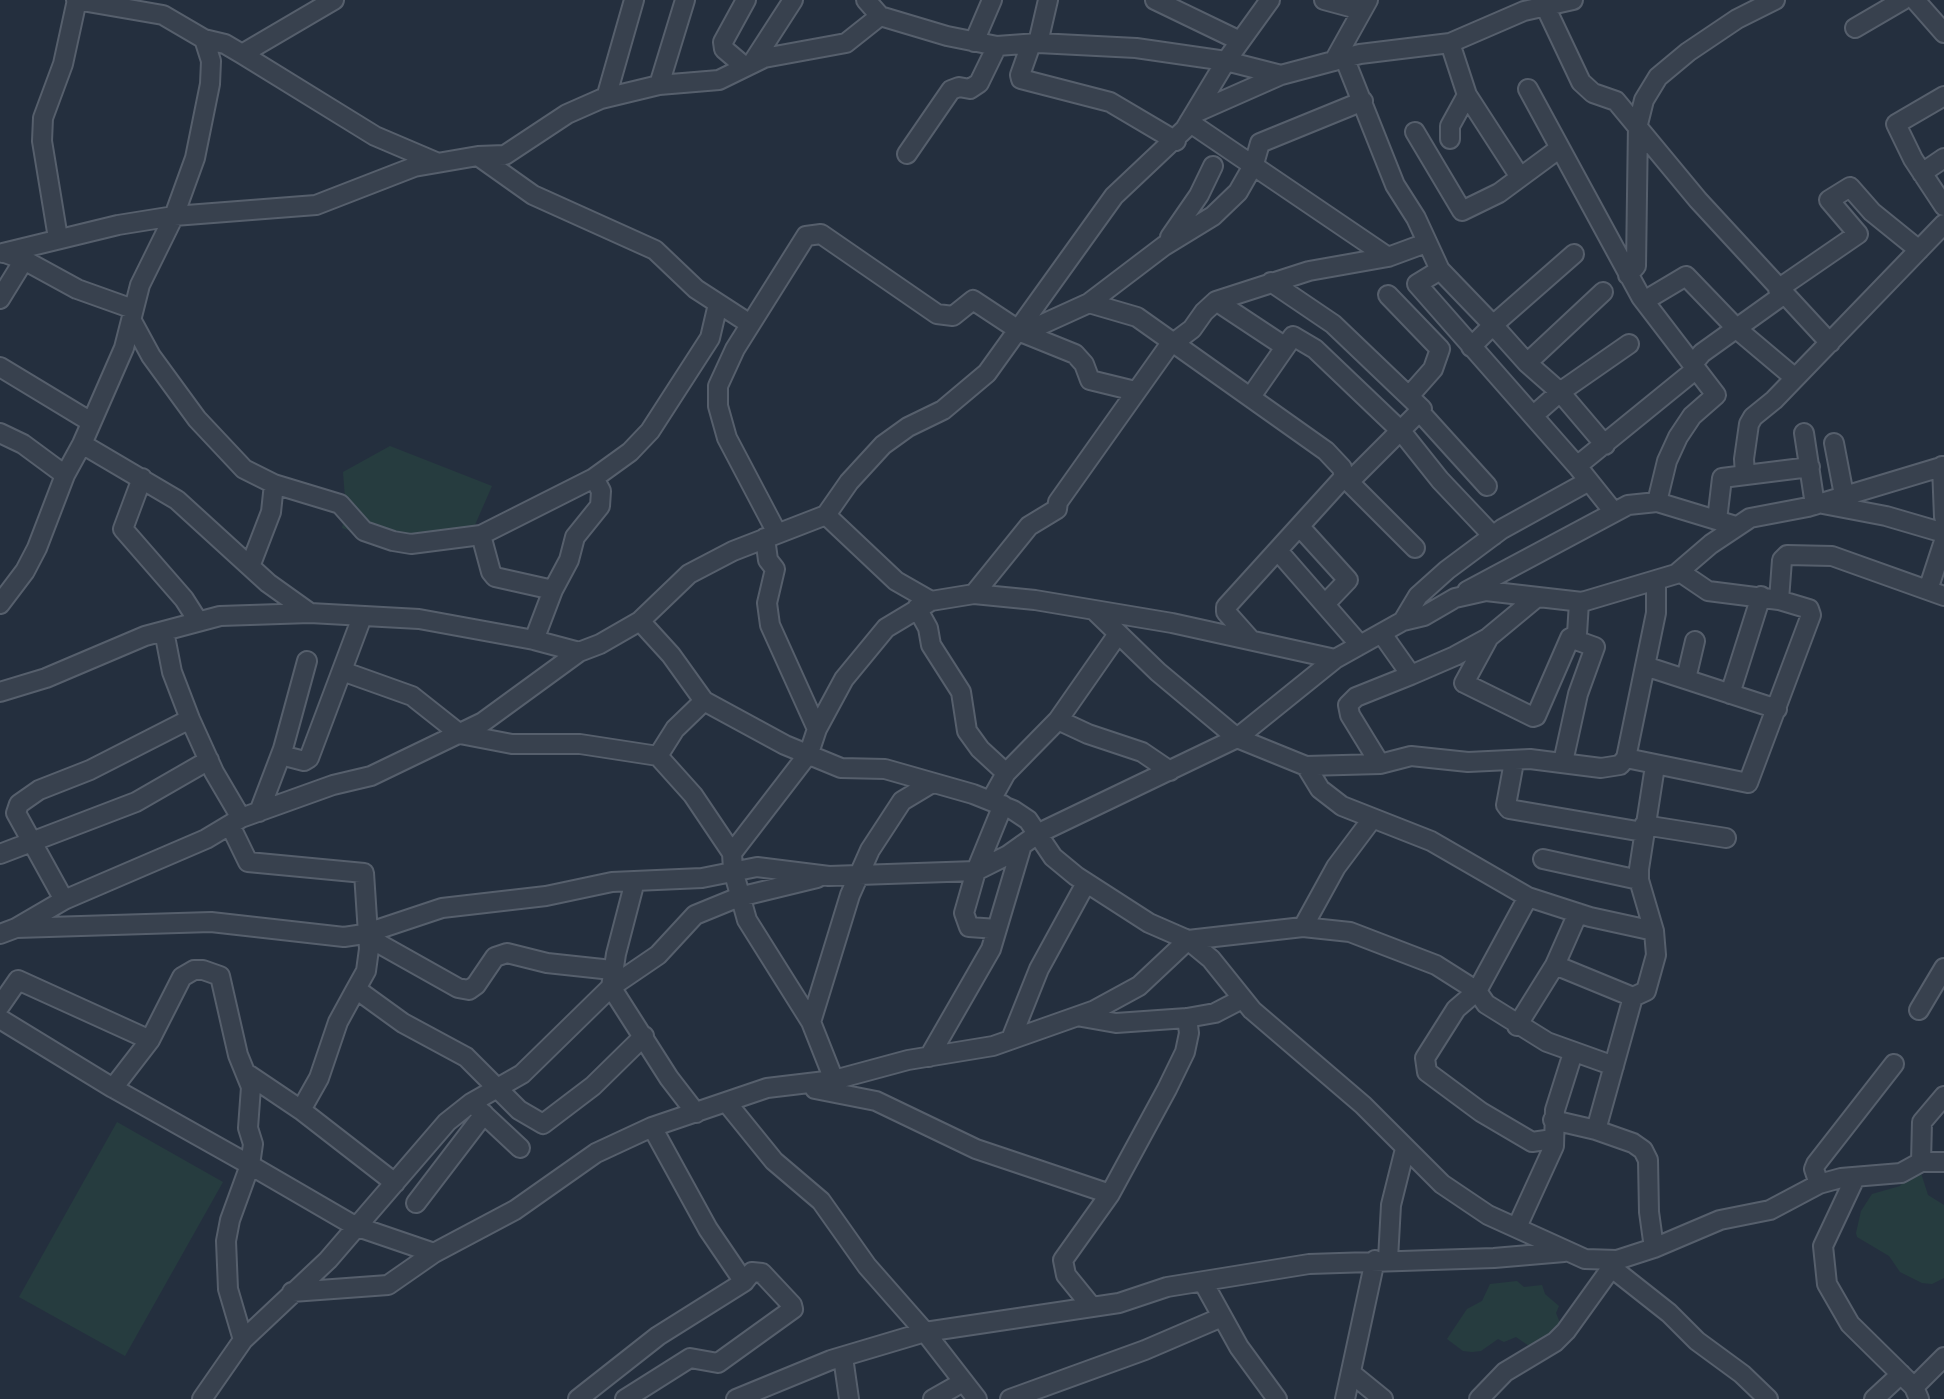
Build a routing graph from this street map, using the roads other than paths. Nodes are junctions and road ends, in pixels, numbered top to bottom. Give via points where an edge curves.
1 (77, 0) edge
2 (178, 0) edge
3 (334, 0) edge
4 (634, 0) edge
5 (685, 0) edge
6 (746, 0) edge
7 (792, 0) edge
8 (866, 0) edge
9 (992, 0) edge
10 (1048, 0) edge
11 (1157, 0) edge
12 (1324, 0) edge
13 (1573, 0) edge
14 (1774, 0) edge
15 (1903, 0) edge
16 (1915, 0) edge
17 (1266, 1) edge
18 (1364, 5) edge
19 (1545, 6) junction
20 (163, 15) junction
21 (880, 16) junction
22 (1854, 28) dead end
23 (1944, 34) edge
24 (204, 39) junction
25 (1240, 41) junction
26 (974, 42) junction
27 (1034, 43) junction
28 (1450, 43) junction
29 (997, 46) junction
30 (242, 54) junction
31 (1339, 59) junction
32 (1226, 61) junction
33 (749, 64) junction
34 (1281, 76) junction
35 (659, 86) junction
36 (1528, 89) dead end
37 (1467, 95) junction
38 (1944, 96) edge
39 (606, 98) junction
40 (1362, 101) junction
41 (1192, 118) junction
42 (1638, 124) junction
43 (1415, 132) dead end
44 (1450, 139) dead end
45 (1176, 141) junction
46 (1560, 148) junction
47 (907, 154) dead end
48 (478, 156) junction
49 (1944, 158) edge
50 (438, 163) junction
51 (1254, 164) junction
52 (1213, 166) dead end
53 (1922, 173) junction
54 (1520, 177) junction
55 (1944, 206) edge
56 (174, 216) junction
57 (1944, 224) edge
58 (58, 238) junction
59 (1426, 242) junction
60 (1164, 246) junction
61 (1919, 250) junction
62 (2, 252) edge
63 (1574, 254) dead end
64 (1388, 257) junction
65 (24, 260) junction
66 (1440, 270) junction
67 (1628, 275) junction
68 (1271, 282) junction
69 (1604, 292) dead end
70 (1781, 292) junction
71 (1388, 296) dead end
72 (0, 299) edge
73 (1644, 301) junction
74 (1216, 302) junction
75 (1089, 303) junction
76 (718, 304) junction
77 (132, 315) junction
78 (750, 324) junction
79 (1493, 325) junction
80 (1738, 330) junction
81 (1020, 332) junction
82 (1173, 341) junction
83 (1830, 343) junction
84 (1629, 344) dead end
85 (1284, 346) junction
86 (1471, 347) junction
87 (1527, 363) junction
88 (1694, 368) junction
89 (1, 369) edge
90 (1795, 378) junction
91 (1135, 391) junction
92 (1560, 392) junction
93 (1410, 394) junction
94 (1252, 396) junction
95 (1420, 412) junction
96 (1535, 414) junction
97 (92, 422) junction
98 (1401, 431) junction
99 (1804, 432) dead end
100 (0, 433) edge
101 (1834, 443) dead end
102 (82, 444) junction
103 (1605, 444) junction
104 (1577, 466) junction
105 (1810, 466) junction
106 (1943, 466) edge
107 (65, 474) junction
108 (1744, 475) junction
109 (1344, 477) junction
110 (142, 478) junction
111 (594, 478) junction
112 (1589, 481) junction
113 (274, 484) junction
114 (1486, 486) dead end
115 (1844, 495) junction
116 (1657, 502) junction
117 (1817, 504) junction
118 (1614, 511) junction
119 (826, 515) junction
120 (1944, 517) edge
121 (1717, 520) junction
122 (1736, 526) junction
123 (1300, 527) junction
124 (481, 535) junction
125 (771, 536) junction
126 (1493, 536) junction
127 (1944, 537) edge
128 (1414, 548) dead end
129 (1279, 552) junction
130 (251, 564) junction
131 (1680, 572) junction
132 (1656, 580) junction
133 (554, 590) junction
134 (1936, 593) edge
135 (974, 594) junction
136 (1455, 598) junction
137 (1536, 598) junction
138 (1770, 598) junction
139 (1579, 602) junction
140 (1326, 603) junction
141 (0, 604) edge
142 (924, 605) junction
143 (1096, 611) junction
144 (310, 613) junction
145 (362, 616) junction
146 (198, 621) junction
147 (640, 621) junction
148 (1403, 621) junction
149 (164, 631) junction
150 (1118, 634) junction
151 (1382, 634) junction
152 (1250, 638) junction
153 (1488, 638) junction
154 (1570, 638) junction
155 (534, 640) junction
156 (1696, 641) dead end
157 (1360, 645) junction
158 (579, 652) junction
159 (1334, 659) junction
160 (307, 662) dead end
161 (1645, 666) junction
162 (342, 671) junction
163 (1410, 675) junction
164 (1686, 680) junction
165 (0, 692) edge
166 (1730, 694) junction
167 (704, 701) junction
168 (1777, 709) junction
169 (190, 719) junction
170 (1058, 720) junction
171 (817, 729) junction
172 (460, 734) junction
173 (1237, 738) junction
174 (808, 754) junction
175 (282, 755) junction
176 (658, 756) junction
177 (1626, 758) junction
178 (209, 760) junction
179 (1514, 762) junction
180 (1562, 762) junction
181 (1380, 764) junction
182 (1306, 766) junction
183 (1655, 766) junction
184 (1170, 770) junction
185 (1006, 774) junction
186 (932, 783) junction
187 (997, 803) junction
188 (259, 812) junction
189 (1372, 819) junction
190 (235, 822) junction
191 (1644, 828) junction
192 (1039, 832) junction
193 (1726, 838) dead end
194 (31, 842) junction
195 (1022, 845) junction
196 (0, 854) edge
197 (1544, 859) dead end
198 (732, 861) junction
199 (976, 871) junction
200 (860, 875) junction
201 (829, 876) junction
202 (1639, 880) junction
203 (635, 882) junction
204 (1086, 883) junction
205 (740, 896) junction
206 (1528, 897) junction
207 (64, 900) junction
208 (1578, 913) junction
209 (1302, 926) junction
210 (997, 929) junction
211 (8, 931) edge
212 (1654, 931) junction
213 (369, 935) junction
214 (1188, 940) junction
215 (1555, 965) junction
216 (1944, 968) edge
217 (612, 978) junction
218 (356, 989) junction
219 (1476, 991) junction
220 (1633, 996) junction
221 (1242, 999) junction
222 (0, 1006) edge
223 (1919, 1010) dead end
224 (1076, 1016) junction
225 (1187, 1018) junction
226 (0, 1019) edge
227 (810, 1022) junction
228 (1517, 1026) junction
229 (644, 1036) junction
230 (150, 1040) junction
231 (1011, 1040) junction
232 (1573, 1053) junction
233 (929, 1057) junction
234 (1894, 1064) dead end
235 (1614, 1066) junction
236 (248, 1076) junction
237 (834, 1080) junction
238 (792, 1084) junction
239 (112, 1088) junction
240 (499, 1088) junction
241 (1944, 1096) edge
242 (728, 1103) junction
243 (478, 1108) junction
244 (302, 1110) junction
245 (696, 1113) junction
246 (652, 1127) junction
247 (1553, 1129) junction
248 (1596, 1130) junction
249 (520, 1148) dead end
250 (1405, 1150) junction
251 (1921, 1162) junction
252 (1944, 1162) edge
253 (250, 1165) junction
254 (1855, 1178) junction
255 (395, 1183) junction
256 (1818, 1184) junction
257 (1110, 1194) junction
258 (416, 1203) dead end
259 (355, 1226) junction
260 (1517, 1227) junction
261 (1654, 1248) junction
262 (1565, 1252) junction
263 (434, 1253) junction
264 (1381, 1259) junction
265 (1614, 1264) junction
266 (744, 1282) junction
267 (1202, 1282) junction
268 (292, 1292) junction
269 (1092, 1307) junction
270 (1222, 1317) junction
271 (925, 1332) junction
272 (243, 1340) junction
273 (844, 1357) junction
274 (1944, 1357) edge
275 (1351, 1372) junction
276 (962, 1382) junction
277 (1911, 1387) edge
278 (202, 1399) edge
279 (578, 1399) edge
280 (625, 1399) edge
281 (736, 1399) edge
282 (850, 1399) edge
283 (932, 1399) edge
284 (977, 1399) edge
285 (1010, 1399) edge
286 (1276, 1399) edge
287 (1345, 1399) edge
288 (1383, 1399) edge
289 (1479, 1399) edge
290 (1768, 1399) edge
291 (1874, 1399) edge

1 - 20 street
1 - 58 street via 42,141
2 - 20 street
3 - 30 street
4 - 39 street
5 - 35 street
6 - 33 street via 723,42
7 - 33 street
8 - 21 street
9 - 26 street
10 - 27 street
11 - 25 street
12 - 18 street
13 - 19 street
14 - 42 street via 1658,77
15 - 22 street
16 - 23 street
17 - 25 street
18 - 31 street
19 - 28 street
19 - 42 street via 1581,82 1616,101
20 - 24 street
21 - 26 street
21 - 33 street via 846,43
24 - 30 street
24 - 56 street via 210,84
25 - 32 street
26 - 29 street
27 - 29 street
27 - 32 street
27 - 45 street via 1021,79 1110,102
28 - 31 street
28 - 37 street
29 - 47 street via 979,83 951,90
30 - 50 street via 375,136
31 - 34 street
31 - 40 street
32 - 34 street
32 - 41 street
33 - 35 street via 719,80
34 - 41 street
35 - 39 street
36 - 46 street
37 - 44 street
37 - 54 street
38 - 53 street via 1896,124
39 - 48 street via 505,155
40 - 51 street via 1260,144
40 - 59 street via 1394,185
41 - 45 street
41 - 51 street
42 - 67 street via 1636,266
42 - 70 street
43 - 54 street via 1462,211
45 - 81 street via 1114,196
46 - 54 street
46 - 67 street
48 - 50 street
48 - 76 street via 533,195 654,250
49 - 53 street
50 - 56 street via 316,205
51 - 60 street via 1213,216
51 - 64 street
52 - 60 street
53 - 55 street
56 - 58 street
56 - 77 street
57 - 61 street
58 - 62 street
59 - 64 street
59 - 66 street
60 - 75 street
61 - 70 street via 1850,187 1829,200 1858,234
61 - 83 street
62 - 65 street
63 - 79 street
64 - 68 street
65 - 72 street
65 - 77 street
66 - 79 street
66 - 86 street via 1417,284
67 - 73 street
68 - 74 street
68 - 93 street via 1334,324
69 - 87 street
70 - 80 street
70 - 83 street
71 - 93 street via 1440,348 1433,369
73 - 80 street via 1686,276
73 - 88 street
74 - 82 street
74 - 85 street
75 - 81 street
75 - 82 street via 1137,318
76 - 78 street
76 - 111 street via 710,338 650,431
77 - 97 street
77 - 113 street via 151,356 196,420 244,469
78 - 81 street via 806,236 816,232 937,314 953,316 973,300
78 - 125 street via 718,386 718,406
79 - 86 street
79 - 87 street
80 - 88 street via 1702,353
80 - 90 street
81 - 91 street via 1074,354 1090,380
81 - 119 street via 965,395 883,445
82 - 91 street
82 - 94 street
83 - 90 street
84 - 92 street
85 - 94 street
85 - 98 street via 1293,336 1314,349
86 - 96 street
87 - 92 street
88 - 103 street
88 - 116 street via 1716,394 1678,437
89 - 97 street
90 - 108 street via 1749,424
91 - 135 street via 1057,509 1029,526
92 - 96 street
92 - 103 street
93 - 95 street
94 - 109 street via 1326,451
95 - 98 street
95 - 114 street
96 - 104 street
97 - 102 street
98 - 109 street via 1355,476
98 - 126 street
99 - 105 street
100 - 107 street
101 - 115 street
102 - 107 street
102 - 110 street
103 - 104 street
104 - 112 street
105 - 108 street
105 - 117 street
106 - 115 street
106 - 120 street
107 - 141 street via 37,548
108 - 121 street via 1722,478
109 - 123 street
109 - 128 street
110 - 130 street
110 - 146 street via 122,529
111 - 124 street
111 - 133 street via 600,506 576,538
112 - 118 street
112 - 126 street
113 - 124 street via 343,506 364,530 394,542
113 - 130 street
115 - 117 street
116 - 118 street
116 - 121 street
117 - 122 street
117 - 127 street via 1886,516
118 - 136 street
119 - 125 street
119 - 142 street
121 - 122 street
122 - 131 street
123 - 129 street
123 - 140 street via 1348,580
124 - 133 street via 495,577
125 - 147 street via 689,574
125 - 171 street via 770,625
126 - 148 street via 1418,596
127 - 134 street
129 - 140 street
129 - 152 street via 1226,607
130 - 144 street
131 - 132 street
131 - 138 street via 1708,590
132 - 139 street
132 - 161 street
133 - 155 street
134 - 138 street via 1832,556 1787,555
135 - 142 street
135 - 143 street
136 - 137 street via 1486,591
136 - 148 street
137 - 139 street
137 - 153 street
138 - 166 street
138 - 168 street via 1811,612
139 - 154 street
140 - 157 street
142 - 171 street via 874,640
142 - 185 street via 931,645 961,692 967,731
143 - 150 street
143 - 152 street
144 - 145 street
144 - 146 street
145 - 155 street
145 - 162 street
146 - 149 street
147 - 158 street
147 - 167 street
148 - 151 street
149 - 165 street
149 - 169 street
150 - 170 street
150 - 173 street
151 - 157 street
151 - 163 street
152 - 159 street
153 - 154 street via 1464,683 1532,717
153 - 163 street
154 - 180 street via 1595,647
155 - 158 street
156 - 164 street
157 - 159 street
158 - 172 street
159 - 173 street
160 - 175 street
161 - 164 street
161 - 177 street
162 - 172 street via 412,696
162 - 175 street via 309,758
163 - 181 street via 1348,705
164 - 166 street
166 - 168 street
167 - 174 street
167 - 176 street
168 - 183 street via 1748,783
169 - 178 street
169 - 194 street via 18,804
170 - 184 street via 1142,752
170 - 185 street
171 - 174 street
172 - 176 street
172 - 188 street via 371,776
173 - 182 street
173 - 184 street
174 - 186 street via 841,768 885,768
174 - 198 street
175 - 188 street
176 - 198 street via 693,795
177 - 180 street via 1620,766 1601,768
177 - 183 street
178 - 190 street
178 - 194 street via 136,802
179 - 180 street
179 - 181 street via 1410,756
179 - 191 street via 1508,808
181 - 182 street
182 - 189 street via 1330,798
183 - 191 street
184 - 192 street
185 - 187 street
186 - 187 street
186 - 200 street via 902,800
187 - 192 street
187 - 199 street
188 - 190 street
189 - 206 street via 1431,842
189 - 209 street
190 - 207 street
190 - 213 street via 248,862 364,873
191 - 193 street
191 - 202 street
192 - 195 street
192 - 204 street via 1053,856
194 - 196 street
194 - 207 street
195 - 199 street
195 - 210 street
197 - 202 street
198 - 201 street
198 - 203 street via 702,878
198 - 205 street
199 - 200 street
199 - 210 street via 966,924
200 - 201 street
200 - 227 street
201 - 205 street
202 - 212 street
203 - 213 street via 442,908
203 - 217 street
204 - 214 street via 1148,924
204 - 231 street via 1039,968
205 - 217 street via 695,915 658,955
205 - 227 street
206 - 208 street
206 - 219 street
207 - 211 street
208 - 212 street
208 - 215 street
209 - 214 street
209 - 219 street via 1350,932 1436,966
210 - 233 street
211 - 213 street via 174,921
212 - 220 street via 1656,955 1646,991
213 - 217 street via 469,990 507,953
213 - 218 street via 366,971
214 - 221 street
214 - 224 street via 1139,986
215 - 220 street
215 - 228 street
216 - 223 street
217 - 229 street
217 - 240 street via 535,1062
218 - 240 street via 466,1057
218 - 244 street
219 - 228 street
219 - 247 street via 1448,1018 1425,1058 1427,1072 1532,1142
220 - 235 street
221 - 225 street
221 - 250 street via 1363,1104
222 - 230 street via 18,980
224 - 225 street via 1116,1023
224 - 231 street
225 - 257 street via 1185,1052
226 - 239 street
227 - 237 street
228 - 232 street
229 - 240 street via 546,1124 519,1110
229 - 245 street
230 - 236 street via 182,976 214,972 224,982
230 - 239 street
231 - 233 street
232 - 235 street
232 - 247 street
233 - 237 street
234 - 256 street via 1816,1164
235 - 248 street
236 - 244 street
236 - 253 street
237 - 238 street
238 - 242 street
238 - 257 street via 876,1101 976,1149
239 - 253 street
240 - 243 street
241 - 251 street via 1922,1122
242 - 245 street
242 - 271 street via 764,1151 821,1201
243 - 249 street
243 - 255 street via 447,1122
243 - 258 street
244 - 255 street
245 - 246 street
246 - 263 street via 596,1153 515,1210
246 - 266 street
247 - 248 street
247 - 260 street via 1554,1146
248 - 261 street via 1633,1143 1648,1160
250 - 260 street via 1442,1184
250 - 264 street
251 - 252 street
251 - 254 street via 1900,1173
253 - 259 street
253 - 272 street via 226,1241 228,1289
254 - 256 street
254 - 277 street via 1823,1246 1827,1284 1850,1324
255 - 259 street
256 - 261 street via 1770,1210 1720,1220
257 - 269 street via 1063,1260 1066,1275
259 - 263 street
259 - 268 street
260 - 262 street
261 - 265 street
262 - 264 street
262 - 265 street
263 - 268 street via 388,1284
264 - 267 street
264 - 275 street
265 - 289 street via 1555,1342 1520,1361
265 - 290 street
266 - 279 street via 658,1336
266 - 280 street via 752,1272 762,1274 792,1305 790,1313 718,1363 690,1358
267 - 269 street
267 - 270 street
268 - 272 street
269 - 271 street
270 - 285 street
270 - 286 street
271 - 273 street
271 - 276 street
272 - 278 street
273 - 281 street
273 - 282 street
274 - 277 street
275 - 287 street
275 - 288 street
276 - 283 street
276 - 284 street
277 - 291 street

